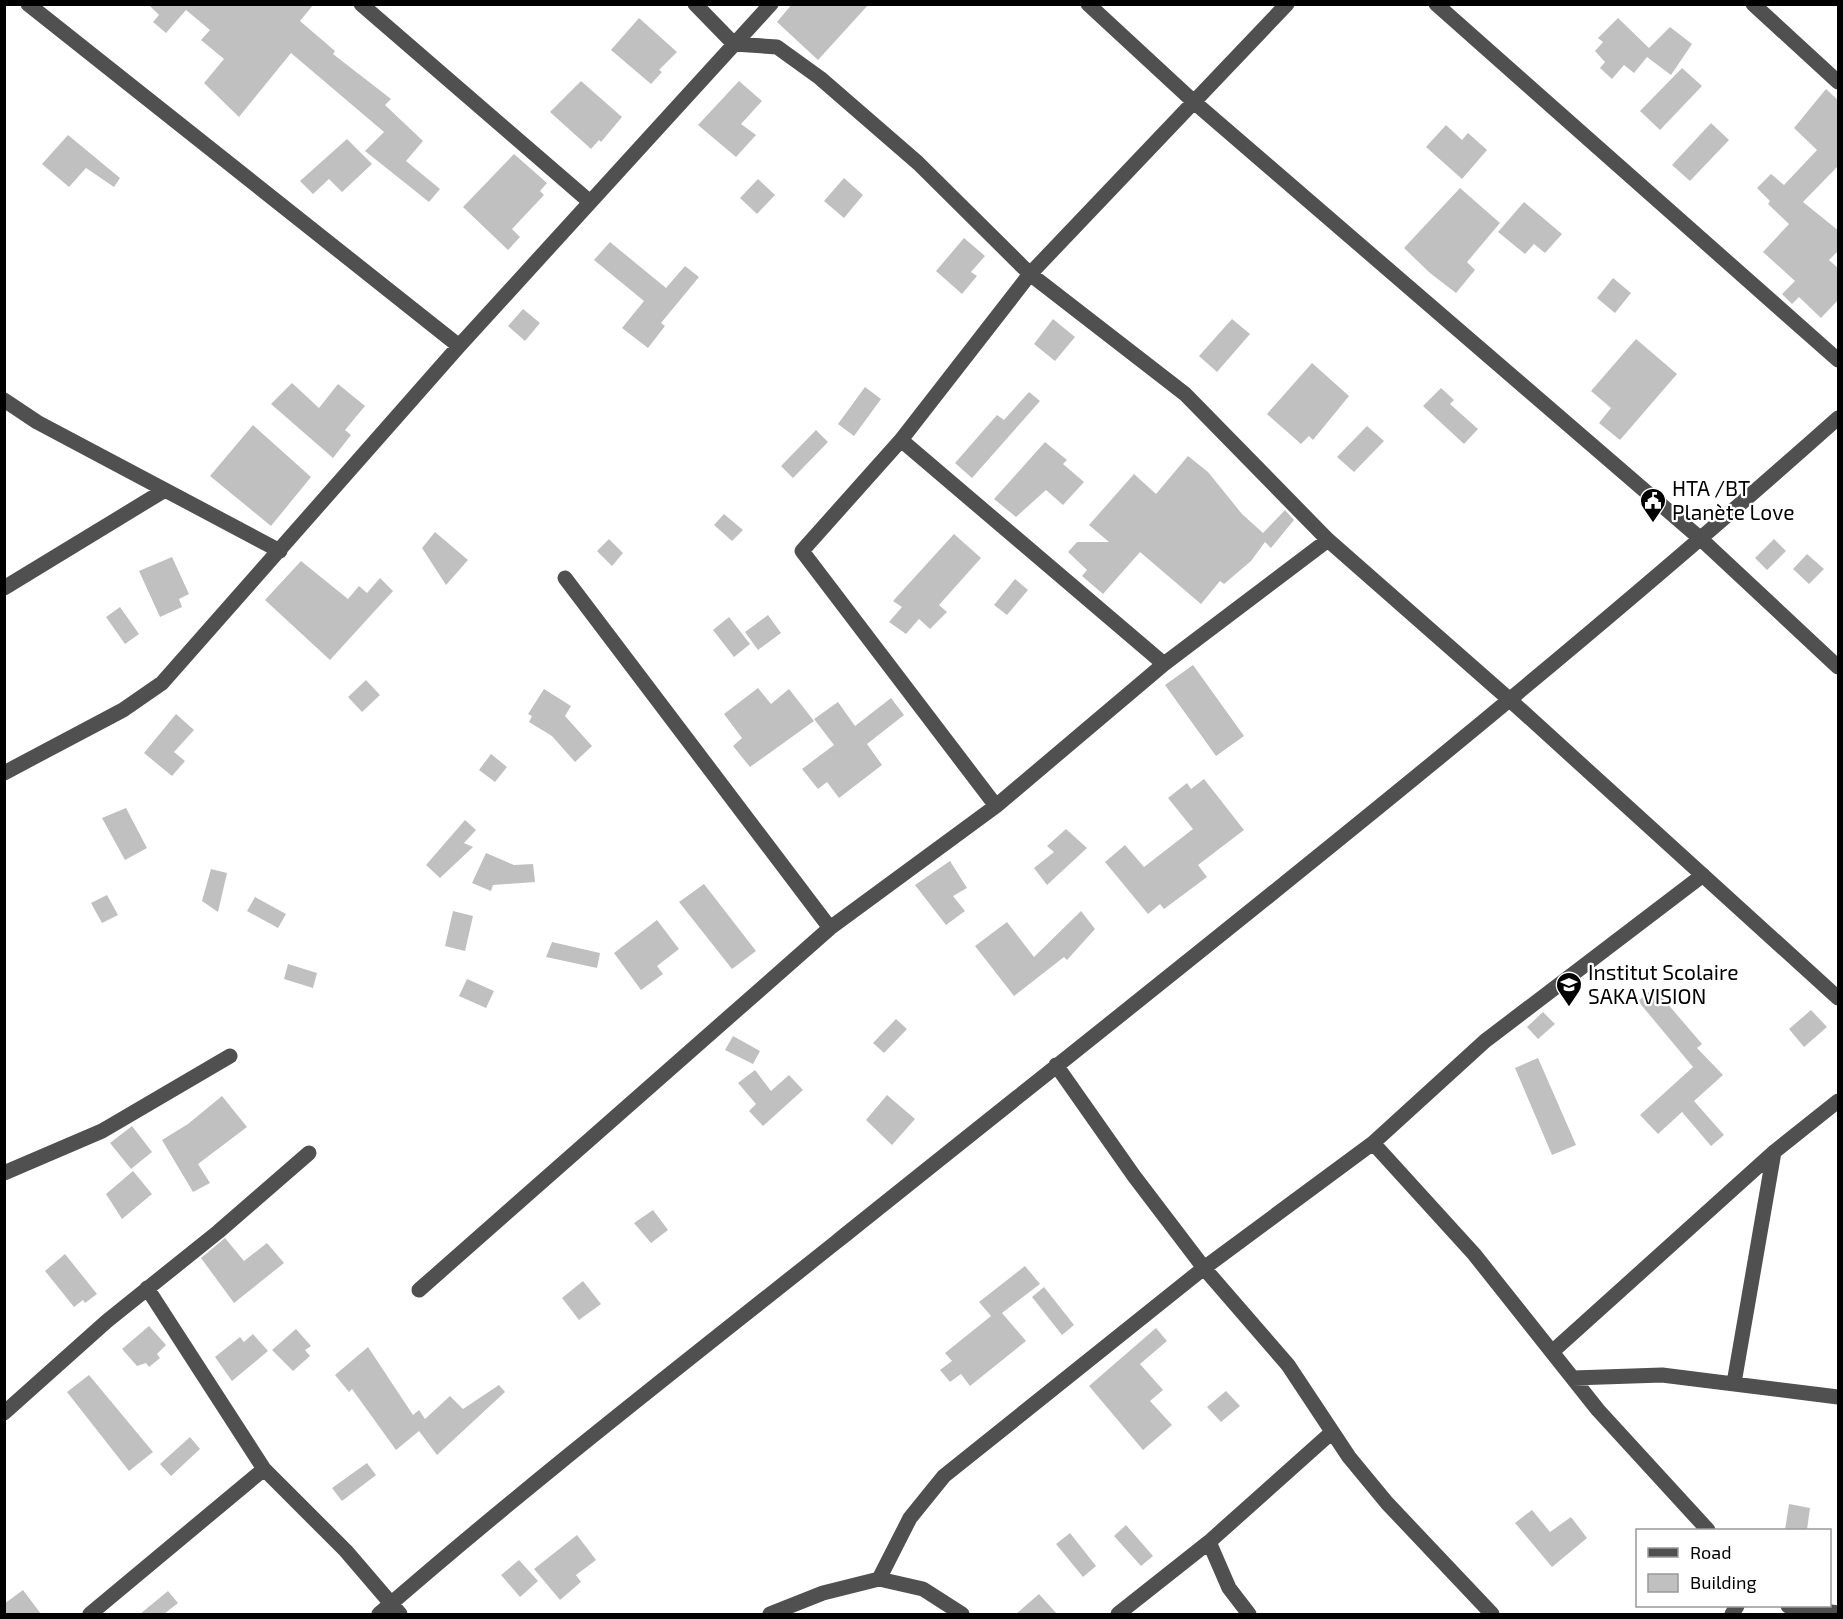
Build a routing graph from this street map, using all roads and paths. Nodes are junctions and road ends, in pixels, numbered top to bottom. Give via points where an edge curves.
1 (28, 4) edge
2 (361, 4) edge
3 (695, 4) edge
4 (771, 4) edge
5 (1088, 4) edge
6 (1287, 4) edge
7 (1436, 4) edge
8 (1753, 4) edge
9 (734, 44) junction
10 (1839, 82) edge
11 (1194, 102) junction
12 (590, 202) junction
13 (1030, 274) junction
14 (459, 346) junction
15 (1839, 360) edge
16 (4, 400) edge
17 (1839, 418) edge
18 (902, 440) junction
19 (165, 490) junction
20 (1328, 540) junction
21 (1702, 540) junction
22 (280, 551) junction
23 (565, 578) dead end
24 (4, 588) edge
25 (1164, 664) junction
26 (1839, 667) edge
27 (1510, 700) junction
28 (4, 773) edge
29 (996, 806) junction
30 (1703, 874) junction
31 (830, 928) junction
32 (1839, 998) edge
33 (230, 1056) dead end
34 (1056, 1065) junction
35 (1839, 1101) edge
36 (1373, 1143) junction
37 (1774, 1152) junction
38 (309, 1153) dead end
39 (4, 1173) edge
40 (1204, 1268) junction
41 (147, 1288) junction
42 (419, 1290) dead end
43 (1552, 1352) junction
44 (1573, 1378) junction
45 (1734, 1383) junction
46 (1839, 1397) edge
47 (4, 1413) edge
48 (1331, 1433) junction
49 (264, 1469) junction
50 (1707, 1529) edge
51 (1209, 1542) junction
52 (879, 1578) junction
53 (1801, 1607) edge
54 (396, 1609) edge
55 (1839, 1613) edge
56 (90, 1614) edge
57 (380, 1614) edge
58 (770, 1614) edge
59 (962, 1614) edge
60 (1118, 1614) edge
61 (1249, 1614) edge
62 (1492, 1614) edge

1 - 14 street
2 - 12 street
3 - 9 street
4 - 9 street
5 - 11 street
6 - 11 street
7 - 15 street
8 - 10 street
9 - 12 street
9 - 13 street via 777,47 820,78 918,164
11 - 13 street
11 - 21 street
12 - 14 street
13 - 18 street
13 - 20 street via 1185,394
14 - 22 street
16 - 19 street via 37,422
17 - 21 street
18 - 25 street
18 - 29 street via 802,551
19 - 22 street
19 - 24 street
20 - 25 street
20 - 27 street
21 - 26 street
21 - 27 street
22 - 28 street via 153,690
23 - 31 street
25 - 29 street
27 - 30 street
27 - 34 street
29 - 31 street
30 - 32 street
30 - 36 street via 1485,1041
31 - 42 street
33 - 39 street via 102,1131
34 - 40 street
34 - 54 street via 559,1463
35 - 37 street
36 - 40 street
36 - 43 street via 1474,1254
37 - 43 street
37 - 45 street
38 - 41 street
40 - 48 street via 1288,1365
40 - 52 street via 944,1476 910,1518
41 - 47 street
41 - 49 street
43 - 44 street
44 - 45 street via 1645,1374
44 - 50 street
45 - 46 street
48 - 51 street
48 - 62 street via 1387,1503
49 - 54 street via 346,1551
49 - 56 street
51 - 60 street
51 - 61 street via 1229,1588
52 - 58 street via 823,1593
52 - 59 street via 923,1589
53 - 55 street
54 - 57 street

